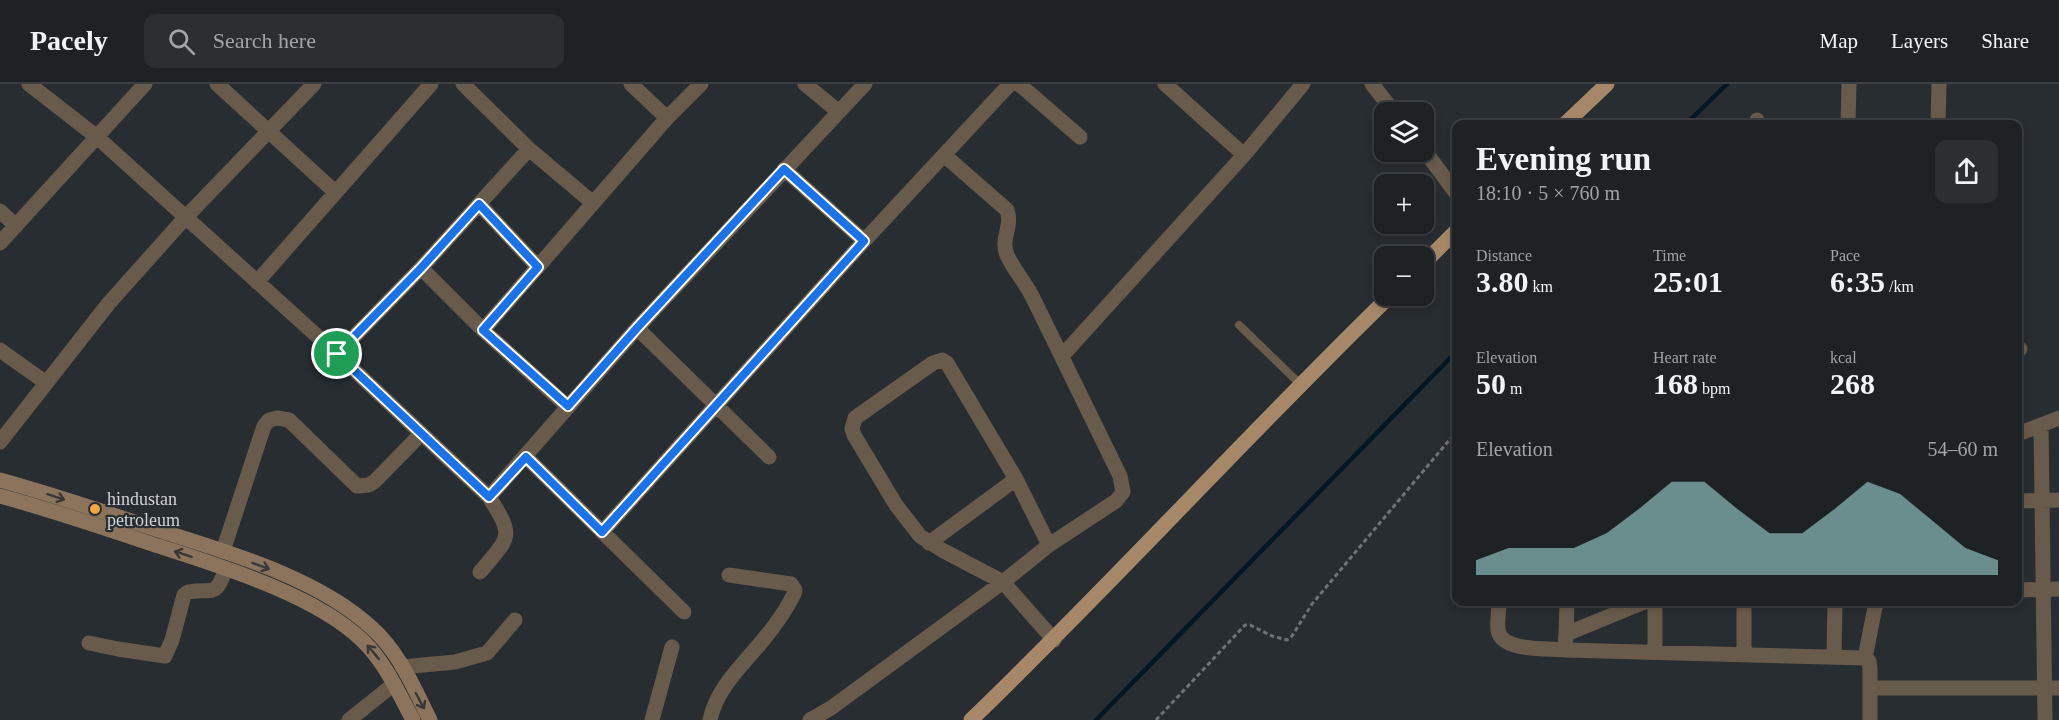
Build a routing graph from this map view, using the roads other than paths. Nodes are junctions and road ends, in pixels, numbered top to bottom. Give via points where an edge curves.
1 (29, 84) edge
2 (145, 84) edge
3 (217, 84) edge
4 (431, 84) edge
5 (463, 84) edge
6 (631, 84) edge
7 (701, 84) edge
8 (805, 84) edge
9 (865, 84) edge
10 (1010, 84) edge
11 (1019, 84) edge
12 (1166, 84) edge
13 (1303, 84) edge
14 (1372, 84) edge
15 (1607, 84) edge
16 (1849, 84) edge
17 (1939, 84) edge
18 (305, 87) edge
19 (1386, 102) edge
20 (838, 112) junction
21 (668, 118) junction
22 (1569, 120) edge
23 (1848, 120) edge
24 (1938, 120) edge
25 (267, 130) junction
26 (98, 137) junction
27 (1080, 137) dead end
28 (529, 149) junction
29 (944, 154) junction
30 (1244, 155) junction
31 (1433, 162) edge
32 (784, 169) junction
33 (1452, 188) edge
34 (335, 192) junction
35 (479, 204) junction
36 (593, 204) junction
37 (0, 211) edge
38 (185, 218) junction
39 (16, 226) junction
40 (1452, 235) edge
41 (864, 241) junction
42 (0, 243) edge
43 (1434, 253) edge
44 (538, 267) junction
45 (421, 268) junction
46 (257, 282) junction
47 (1380, 306) edge
48 (1239, 325) dead end
49 (637, 328) junction
50 (483, 330) junction
51 (0, 350) edge
52 (337, 354) junction
53 (1062, 356) junction
54 (45, 382) junction
55 (1300, 384) junction
56 (715, 405) junction
57 (568, 406) junction
58 (2059, 418) edge
59 (2041, 425) junction
60 (2022, 432) edge
61 (421, 434) junction
62 (0, 442) edge
63 (526, 457) junction
64 (769, 457) dead end
65 (1016, 479) junction
66 (0, 480) edge
67 (0, 496) edge
68 (489, 497) junction
69 (2043, 500) junction
70 (2059, 500) edge
71 (2022, 501) edge
72 (602, 532) junction
73 (929, 543) junction
74 (1048, 545) junction
75 (223, 551) junction
76 (226, 569) junction
77 (480, 572) dead end
78 (729, 575) dead end
79 (1003, 582) junction
80 (2059, 589) edge
81 (2022, 590) edge
82 (2043, 590) junction
83 (1499, 606) edge
84 (1568, 606) edge
85 (1634, 606) edge
86 (1655, 606) edge
87 (1744, 606) edge
88 (1834, 606) edge
89 (1876, 606) edge
90 (684, 612) dead end
91 (515, 620) dead end
92 (1566, 634) junction
93 (1054, 640) junction
94 (89, 643) dead end
95 (672, 647) dead end
96 (1565, 650) junction
97 (1655, 651) junction
98 (1744, 655) junction
99 (1834, 656) junction
100 (1865, 658) junction
101 (402, 667) junction
102 (394, 684) junction
103 (1870, 688) junction
104 (2059, 688) edge
105 (2043, 689) junction
106 (348, 720) edge
107 (413, 720) edge
108 (430, 720) edge
109 (652, 720) edge
110 (710, 720) edge
111 (810, 720) edge
112 (971, 720) edge
113 (1870, 720) edge
114 (2045, 720) edge

1 - 26 street
2 - 26 street
3 - 25 street
4 - 34 street
5 - 28 street
6 - 21 street
7 - 21 street
8 - 20 street
9 - 20 street
10 - 29 street
11 - 27 street
12 - 30 street
13 - 30 street
14 - 19 street
15 - 22 main road
16 - 23 street
17 - 24 street
18 - 25 street
20 - 32 street
21 - 36 street
25 - 34 street
25 - 38 street
26 - 38 street
26 - 39 street
28 - 35 street
28 - 36 street
29 - 41 street
29 - 53 street via 1008,210 1011,221 1005,236 1007,256 1025,282
30 - 53 street
31 - 33 street
32 - 41 street
32 - 49 street
34 - 46 street
35 - 44 street
35 - 45 street
36 - 44 street
37 - 39 street
38 - 46 street
38 - 54 street
39 - 42 street
40 - 43 main road
41 - 56 street
44 - 50 street
45 - 50 street
45 - 52 street
46 - 52 street
47 - 55 main road
48 - 55 lane
49 - 56 street
49 - 57 street
50 - 57 street
51 - 54 street
52 - 61 street
53 - 74 street via 1120,476 1123,492 1116,501
54 - 62 street
55 - 93 main road
56 - 64 street
56 - 72 street
57 - 63 street
58 - 59 street
59 - 60 street
59 - 69 street
61 - 68 street
61 - 75 street via 375,481 357,486 289,420 269,420 256,446
63 - 68 street
63 - 72 street
65 - 73 street
65 - 73 street via 950,367 942,360 861,412 852,423 854,435 896,505
65 - 74 street
66 -> 75 main road
76 -> 67 main road
68 - 77 street via 506,533
69 - 70 street
69 - 71 street
69 - 82 street
72 - 90 street
73 - 79 street
74 - 79 street
75 -> 101 main road via 309,586 339,604 374,630
76 - 94 street via 217,589 188,592 184,596 165,656
102 -> 76 main road via 363,640 341,623 302,600
78 - 110 street via 790,584 795,590 765,638 728,681
79 - 93 street
79 - 111 street
80 - 82 street
81 - 82 street
82 - 105 street
83 - 96 street via 1498,631 1506,643
84 - 92 street
85 - 92 street
86 - 97 street
87 - 98 street
88 - 99 street
89 - 100 street
91 - 101 street via 487,652 455,662
92 - 96 street
93 - 112 main road
95 - 109 street
96 - 97 street
97 - 98 street
98 - 99 street
99 - 100 street
100 - 103 street via 1869,661
101 -> 108 main road
102 - 106 street
102 - 107 main road
103 - 105 street
103 - 113 street
104 - 105 street
105 - 114 street

